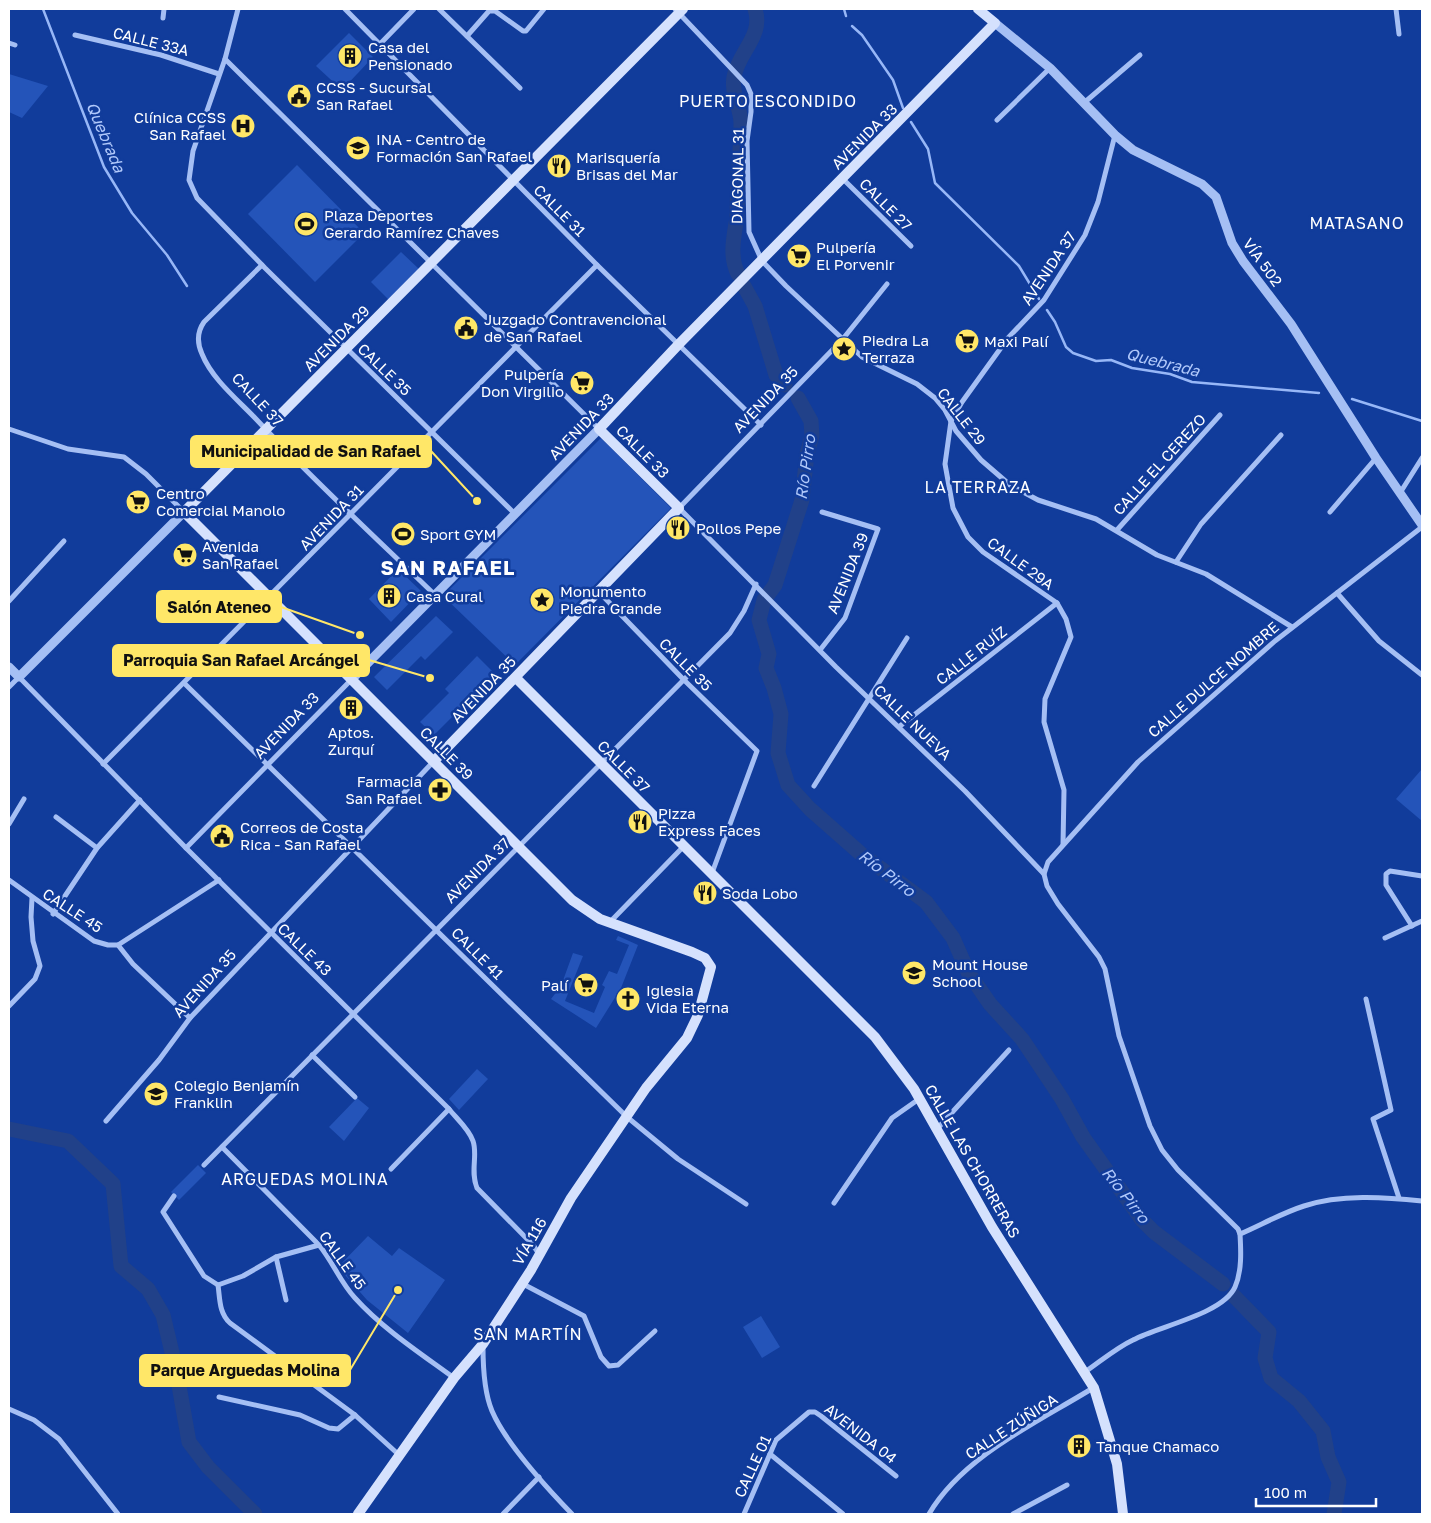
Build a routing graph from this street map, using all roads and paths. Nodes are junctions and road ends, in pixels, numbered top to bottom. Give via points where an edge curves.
1 (164, 9) edge
2 (238, 9) edge
3 (345, 9) edge
4 (414, 9) edge
5 (439, 9) edge
6 (544, 9) edge
7 (978, 9) edge
8 (1396, 9) edge
9 (679, 10) edge
10 (163, 18) dead end
11 (995, 22) junction
12 (1399, 34) dead end
13 (75, 35) dead end
14 (467, 36) junction
15 (9, 43) edge
16 (380, 44) junction
17 (15, 45) dead end
18 (1140, 56) dead end
19 (225, 59) junction
20 (1050, 68) junction
21 (219, 74) junction
22 (520, 88) dead end
23 (1085, 102) junction
24 (996, 120) dead end
25 (1114, 135) junction
26 (843, 179) junction
27 (514, 181) junction
28 (911, 246) dead end
29 (762, 261) junction
30 (431, 263) junction
31 (262, 265) junction
32 (597, 265) junction
33 (887, 284) dead end
34 (842, 340) junction
35 (678, 345) junction
36 (515, 347) junction
37 (347, 349) junction
38 (1220, 415) dead end
39 (951, 421) junction
40 (761, 425) junction
41 (9, 429) edge
42 (599, 429) junction
43 (266, 430) junction
44 (432, 431) junction
45 (1281, 436) dead end
46 (1376, 458) junction
47 (1422, 458) edge
48 (1400, 493) junction
49 (679, 508) junction
50 (184, 512) junction
51 (822, 512) dead end
52 (1330, 512) dead end
53 (351, 514) junction
54 (516, 514) junction
55 (1422, 526) edge
56 (1117, 530) junction
57 (64, 540) dead end
58 (1176, 562) junction
59 (756, 584) junction
60 (762, 590) joint
61 (599, 592) junction
62 (1337, 593) junction
63 (435, 595) junction
64 (269, 598) junction
65 (9, 601) edge
66 (1057, 603) junction
67 (1292, 628) junction
68 (907, 638) dead end
69 (820, 650) junction
70 (9, 667) edge
71 (1422, 675) edge
72 (19, 677) junction
73 (516, 678) junction
74 (351, 680) junction
75 (684, 680) junction
76 (184, 682) junction
77 (9, 688) edge
78 (869, 697) junction
79 (900, 726) junction
80 (435, 760) junction
81 (103, 764) junction
82 (269, 764) junction
83 (600, 764) junction
84 (814, 786) dead end
85 (24, 799) dead end
86 (140, 800) junction
87 (56, 817) dead end
88 (9, 824) edge
89 (1063, 845) junction
90 (353, 846) junction
91 (684, 846) junction
92 (518, 847) junction
93 (97, 848) junction
94 (186, 848) junction
95 (712, 873) junction
96 (1044, 874) junction
97 (1422, 876) edge
98 (9, 880) edge
99 (219, 880) junction
100 (32, 898) junction
101 (53, 914) junction
102 (1422, 920) edge
103 (610, 922) junction
104 (1412, 926) junction
105 (436, 930) junction
106 (270, 932) junction
107 (1385, 938) dead end
108 (118, 945) junction
109 (710, 974) joint
110 (1366, 1000) dead end
111 (9, 1006) edge
112 (353, 1013) junction
113 (190, 1018) junction
114 (1009, 1050) dead end
115 (312, 1055) junction
116 (355, 1097) dead end
117 (920, 1099) junction
118 (449, 1109) junction
119 (626, 1117) junction
120 (106, 1121) dead end
121 (936, 1130) junction
122 (222, 1147) junction
123 (204, 1165) dead end
124 (392, 1169) dead end
125 (174, 1196) dead end
126 (1399, 1198) junction
127 (1422, 1201) edge
128 (834, 1203) dead end
129 (746, 1204) dead end
130 (1240, 1234) junction
131 (319, 1245) junction
132 (539, 1254) junction
133 (276, 1257) junction
134 (522, 1283) junction
135 (218, 1285) junction
136 (286, 1300) dead end
137 (655, 1331) dead end
138 (483, 1344) junction
139 (1085, 1372) junction
140 (454, 1378) junction
141 (1094, 1388) junction
142 (219, 1397) dead end
143 (9, 1409) edge
144 (809, 1412) joint
145 (355, 1415) junction
146 (398, 1454) junction
147 (770, 1454) junction
148 (896, 1476) dead end
149 (539, 1477) junction
150 (1067, 1485) dead end
151 (1022, 1512) edge
152 (118, 1514) edge
153 (358, 1514) edge
154 (503, 1514) edge
155 (572, 1514) edge
156 (744, 1514) edge
157 (843, 1514) edge
158 (929, 1514) edge
159 (1013, 1514) edge
160 (1124, 1514) edge

1 - 10 street
2 - 19 street
3 - 16 street, CALLE 31
4 - 16 street
5 - 14 street
6 - 14 street via 526,31 495,11 489,11
7 - 11 main road
8 - 12 street
9 - 27 main road, AVENIDA 29
9 - 29 street, DIAGONAL 31 via 742,78 751,94 749,232
11 - 20 street, VÍA 502
11 - 26 main road, AVENIDA 33
13 - 21 street, CALLE 33A via 161,55
14 - 22 street
15 - 17 street
16 - 27 street, CALLE 31
18 - 23 street
19 - 21 street
19 - 30 street, CALLE 33
20 - 23 street, VÍA 502
20 - 24 street
21 - 31 street, CALLE 35 via 192,151 189,180 197,198
23 - 25 street, VÍA 502
25 - 39 street, AVENIDA 37 via 1098,202 1078,249 1044,300 1008,338
25 - 46 street, VÍA 502 via 1133,150 1202,184 1216,197 1232,244 1291,324
26 - 28 street, CALLE 27
26 - 29 main road, AVENIDA 33
27 - 30 main road, AVENIDA 29
27 - 32 street, CALLE 31
29 - 34 street, CALLE 29
29 - 35 main road, AVENIDA 33
30 - 36 street, CALLE 33
30 - 37 main road, AVENIDA 29
31 - 37 street, CALLE 35
31 - 43 street, CALLE 37 via 204,322 198,341 208,364
32 - 35 street, CALLE 31
32 - 36 street, AVENIDA 31
33 - 34 street, AVENIDA 35
34 - 39 street, CALLE 29 via 872,364 917,384 935,398
34 - 40 street, AVENIDA 35
35 - 40 street, CALLE 31
35 - 42 main road, AVENIDA 33
36 - 42 street, CALLE 33
36 - 44 street, AVENIDA 31
37 - 43 main road, AVENIDA 29
37 - 44 street, CALLE 35
38 - 56 street, CALLE EL CEREZO
39 - 56 street, CALLE 29 via 981,460 1010,485 1038,500 1096,519
39 - 66 street, CALLE 29A via 945,464 952,508 960,526 983,552
40 - 49 street, AVENIDA 35
41 - 50 street via 68,449 124,457
42 - 49 main road, CALLE 33
42 - 54 street, AVENIDA 33
43 - 50 main road, AVENIDA 29
43 - 53 street, CALLE 37
44 - 53 street, AVENIDA 31
44 - 54 street, CALLE 35
45 - 58 street via 1202,524
46 - 48 street, VÍA 502
46 - 52 street
47 - 48 street
48 - 55 street, VÍA 502
49 - 59 street, CALLE 33
49 - 61 main road, AVENIDA 35
50 - 64 main road, CALLE 39
50 - 72 street, AVENIDA 29
51 - 69 street, AVENIDA 39 via 878,529 845,618
53 - 63 street, CALLE 37
53 - 64 street, AVENIDA 31
54 - 63 street, AVENIDA 33
55 - 62 street, CALLE DULCE NOMBRE
56 - 58 street, CALLE 29 via 1157,555
57 - 65 street
58 - 67 street, CALLE 29 via 1231,588
59 - 60 street, CALLE 33
59 - 75 street, AVENIDA 37 via 734,629
60 - 69 street, CALLE NUEVA
61 - 73 main road, AVENIDA 35
61 - 75 street, CALLE 35
62 - 67 street, CALLE DULCE NOMBRE
62 - 71 street via 1378,641
63 - 74 street, AVENIDA 33
64 - 74 main road, CALLE 39
64 - 76 street, AVENIDA 31
66 - 79 street, CALLE RUÍZ
66 - 89 street, CALLE 29A via 1071,637 1045,699 1044,722 1064,790
67 - 89 street, CALLE DULCE NOMBRE via 1138,762
68 - 78 street
69 - 78 street, CALLE NUEVA
70 - 72 street
72 - 77 street, AVENIDA 29
72 - 81 street, CALLE 43
73 - 80 main road, AVENIDA 35
73 - 83 main road, CALLE 37
74 - 80 main road, CALLE 39
74 - 82 street, AVENIDA 33
75 - 83 street, AVENIDA 37
75 - 95 street, CALLE 35 via 757,753
76 - 81 street, AVENIDA 31
76 - 82 street, CALLE 41
78 - 79 street, CALLE NUEVA
78 - 84 street
79 - 96 street, CALLE NUEVA
80 - 90 street, AVENIDA 35
80 - 92 main road, CALLE 39
81 - 86 street, CALLE 43
82 - 90 street, CALLE 41
82 - 94 street, AVENIDA 33
83 - 91 main road, CALLE 37
83 - 92 street, AVENIDA 37
85 - 88 street
86 - 93 street
86 - 94 street, CALLE 43
87 - 93 street
89 - 96 street, CALLE DULCE NOMBRE via 1048,862
90 - 105 street, CALLE 41
90 - 106 street, AVENIDA 35
91 - 95 main road, CALLE 37
91 - 103 street
92 - 103 main road, CALLE 39 via 581,908
92 - 105 street, AVENIDA 37
93 - 101 street
94 - 99 street, CALLE 43
95 - 117 main road, CALLE LAS CHORRERAS via 874,1037
96 - 130 street via 1058,904 1105,969 1119,1036 1150,1126 1162,1150
97 - 104 street via 1390,871 1385,879
98 - 100 street, CALLE 45
99 - 106 street, CALLE 43
99 - 108 street
100 - 101 street, CALLE 45
100 - 111 street via 33,941 40,966 35,979
101 - 108 street, CALLE 45 via 94,941
102 - 104 street
103 - 109 main road, CALLE 39 via 705,958 710,964
104 - 107 street
105 - 112 street, AVENIDA 37
105 - 119 street, CALLE 41
106 - 112 street, CALLE 43
106 - 113 street, AVENIDA 35
108 - 113 street via 133,964
109 - 119 main road, VÍA 116 via 698,1015 687,1038
110 - 126 street via 1391,1110 1373,1119
112 - 115 street, AVENIDA 37
112 - 118 street, CALLE 43
113 - 120 street, AVENIDA 35 via 159,1060
114 - 121 street
115 - 116 street
115 - 122 street, AVENIDA 37
117 - 121 main road, CALLE LAS CHORRERAS
117 - 128 street via 892,1118
118 - 124 street
118 - 132 street, CALLE 43 via 472,1138 473,1179 477,1188
119 - 129 street, CALLE 41 via 678,1159
119 - 132 main road, VÍA 116 via 571,1198
121 - 139 main road, CALLE LAS CHORRERAS via 992,1227
122 - 123 street, AVENIDA 37
122 - 131 street, CALLE 45
125 - 135 street via 163,1212 204,1276
126 - 127 street
126 - 130 street via 1348,1199 1304,1206
130 - 139 street via 1240,1266 1235,1288 1229,1296 1215,1306 1132,1340
131 - 133 street
131 - 140 street, CALLE 45 via 355,1299
132 - 134 main road, VÍA 116
133 - 135 street via 243,1276
133 - 136 street
134 - 137 street via 584,1316 601,1357 609,1366 613,1367
134 - 138 main road, VÍA 116
135 - 145 street via 221,1310 230,1323
138 - 140 main road, VÍA 116
138 - 149 street via 486,1385 492,1410
139 - 141 main road, CALLE LAS CHORRERAS
140 - 146 main road, VÍA 116
141 - 158 street, CALLE ZÚÑIGA via 987,1454 939,1498
141 - 160 main road, CALLE LAS CHORRERAS via 1117,1464
142 - 145 street via 305,1416 329,1428 338,1429
143 - 152 street via 34,1420 59,1439
144 - 147 street, CALLE 01 via 776,1440
144 - 148 street, AVENIDA 04 via 821,1416
145 - 146 street
146 - 153 main road, VÍA 116
147 - 156 street, CALLE 01
147 - 157 street
149 - 154 street
149 - 155 street
150 - 151 street
151 - 159 street

